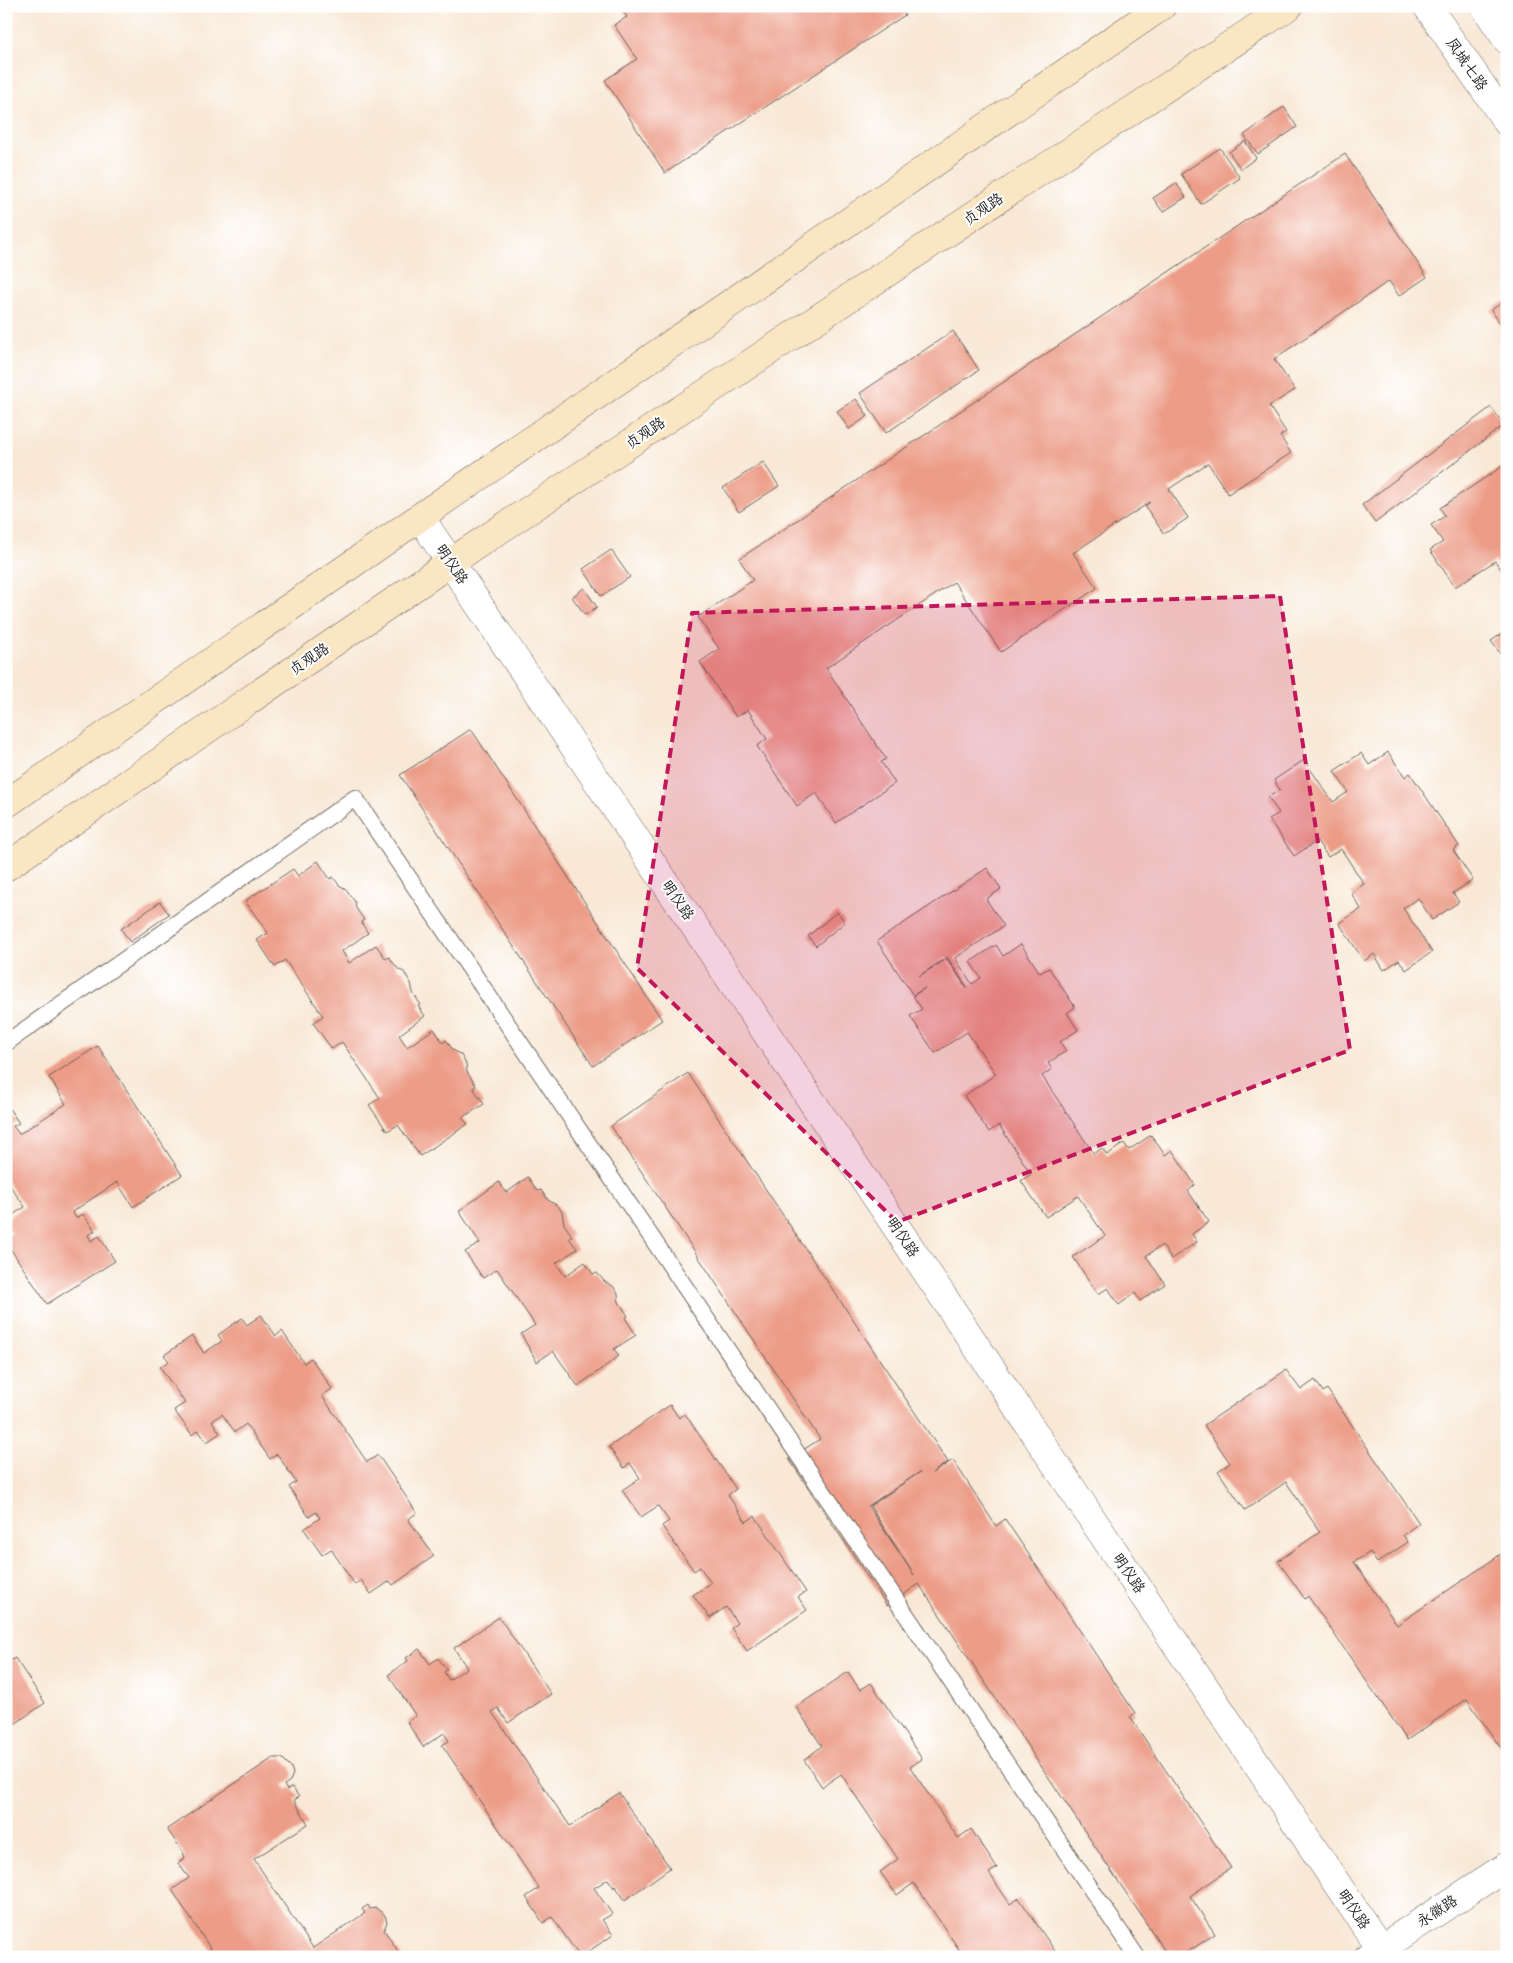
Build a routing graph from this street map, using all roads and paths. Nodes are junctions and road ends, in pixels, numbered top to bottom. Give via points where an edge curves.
1 (1162, 6) edge
2 (1289, 6) edge
3 (1427, 6) edge
4 (1484, 6) edge
5 (1507, 40) edge
6 (1507, 122) edge
7 (420, 517) junction
8 (451, 562) junction
9 (6, 804) edge
10 (6, 867) edge
11 (6, 1044) edge
12 (1507, 1866) edge
13 (1378, 1954) edge
14 (1138, 1957) edge

1 - 7 main road
2 - 8 main road, 贞观路
3 - 6 street, 凤城七路
4 - 5 street
7 - 8 street, 明仪路
7 - 9 main road
8 - 10 main road, 贞观路
8 - 13 street, 明仪路
11 - 14 lane via 355,798
12 - 13 street, 永徽路

